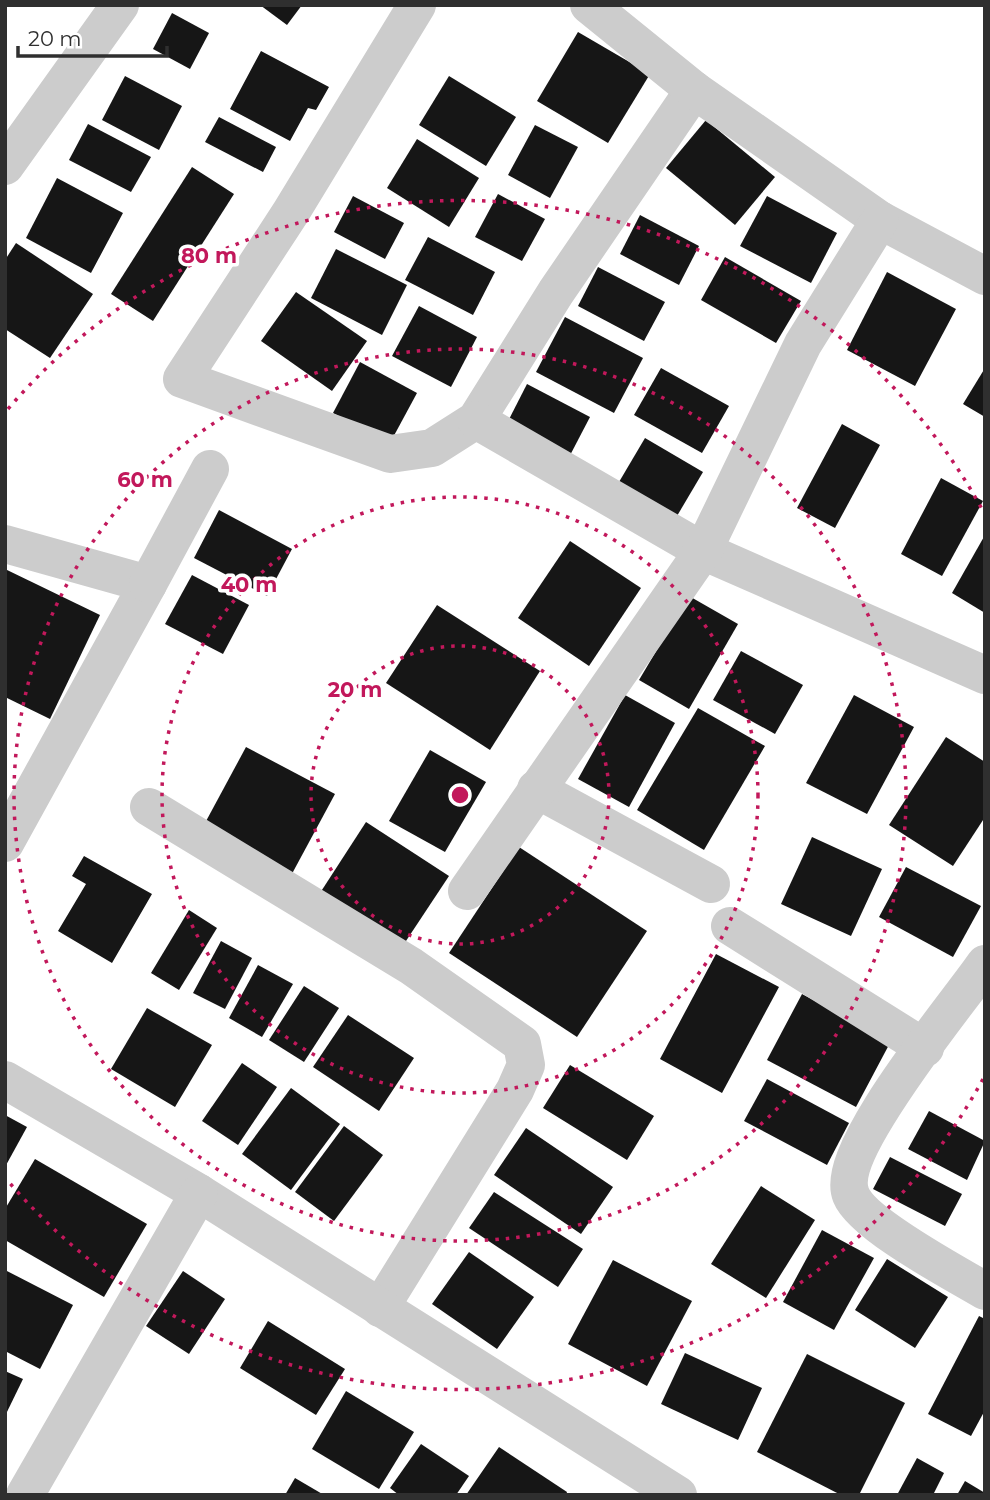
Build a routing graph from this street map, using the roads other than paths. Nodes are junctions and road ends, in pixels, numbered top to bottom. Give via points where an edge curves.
1 (120, 5) edge
2 (418, 5) edge
3 (589, 5) edge
4 (694, 90) junction
5 (5, 166) edge
6 (880, 220) junction
7 (985, 276) edge
8 (476, 420) junction
9 (210, 469) dead end
10 (5, 544) edge
11 (703, 551) junction
12 (148, 584) junction
13 (985, 674) edge
14 (536, 789) junction
15 (149, 807) dead end
16 (5, 843) edge
17 (710, 884) dead end
18 (467, 891) dead end
19 (730, 926) dead end
20 (984, 967) edge
21 (925, 1048) junction
22 (5, 1080) edge
23 (199, 1193) junction
24 (985, 1291) edge
25 (380, 1308) junction
26 (25, 1495) edge
27 (678, 1495) edge

1 - 5 street
2 - 8 street via 182,379 390,454 432,448
3 - 4 street
4 - 6 street
4 - 8 street via 556,292
6 - 7 street
6 - 11 street via 803,344
8 - 11 street
9 - 12 street
10 - 12 street
11 - 13 street
11 - 14 street
12 - 16 street
14 - 17 street
14 - 18 street
15 - 25 street via 411,966 522,1044 526,1065 515,1090
19 - 21 street
20 - 21 street
21 - 24 street via 880,1107 848,1174 850,1195 887,1231
22 - 23 street
23 - 25 street
23 - 26 street
25 - 27 street

